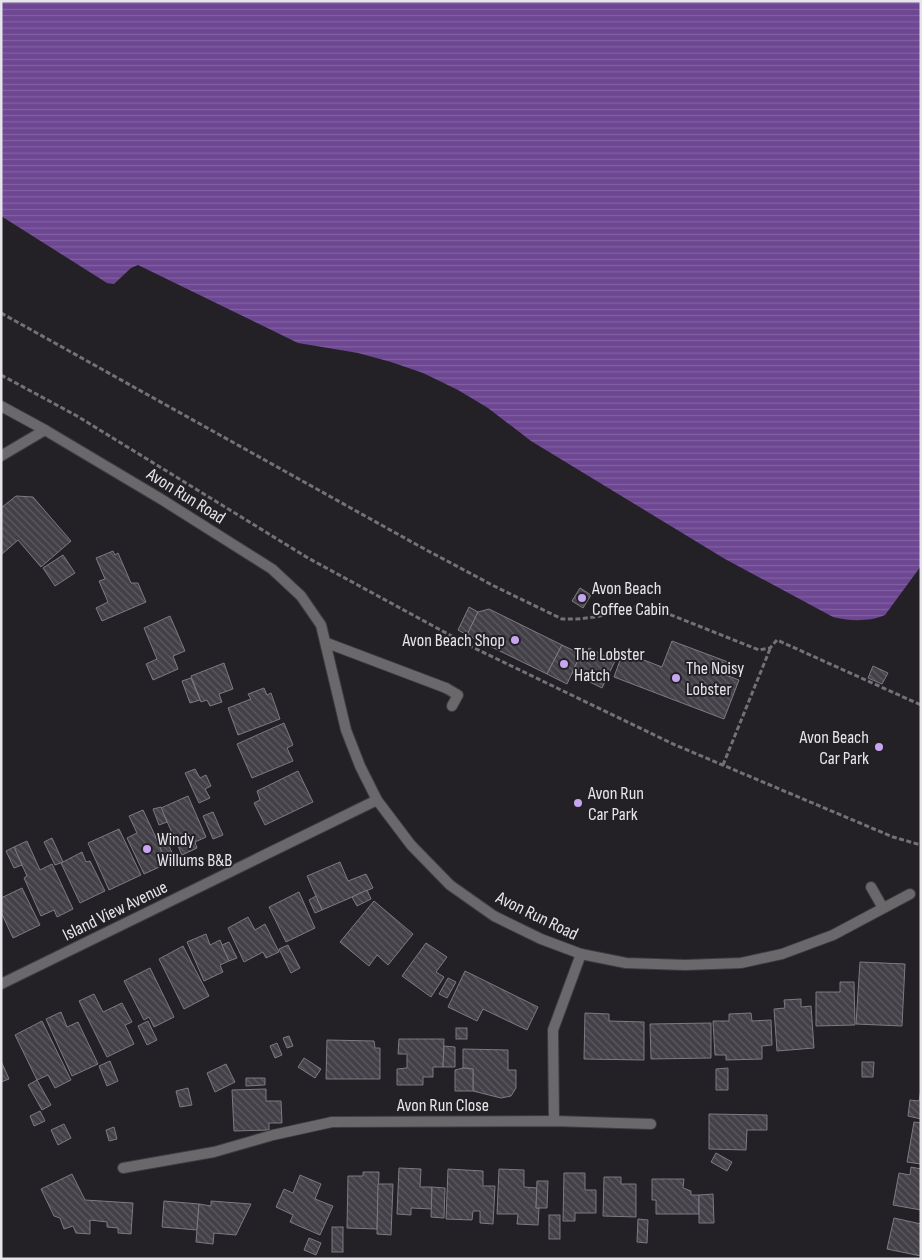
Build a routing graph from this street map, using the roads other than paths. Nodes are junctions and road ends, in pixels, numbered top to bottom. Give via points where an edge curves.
1 (1, 406) edge
2 (45, 430) junction
3 (1, 456) edge
4 (326, 642) junction
5 (452, 706) dead end
6 (377, 800) junction
7 (871, 887) dead end
8 (910, 894) dead end
9 (883, 908) junction
10 (580, 954) junction
11 (1, 984) edge
12 (554, 1121) junction
13 (651, 1124) dead end
14 (123, 1168) dead end

1 - 2 street, Avon Run Road
2 - 3 street
2 - 4 street, Avon Run Road via 272,569 301,596 321,625
4 - 5 street via 458,694
4 - 6 street, Avon Run Road via 346,730
6 - 10 street, Avon Run Road via 411,845 450,885 494,916
6 - 11 street, Island View Avenue
7 - 9 street
8 - 9 street, Avon Run Road
9 - 10 street, Avon Run Road via 832,935 782,954 741,962 685,965 626,963
10 - 12 street via 553,1030
12 - 13 street, Avon Run Close
12 - 14 street, Avon Run Close via 332,1122 214,1152

